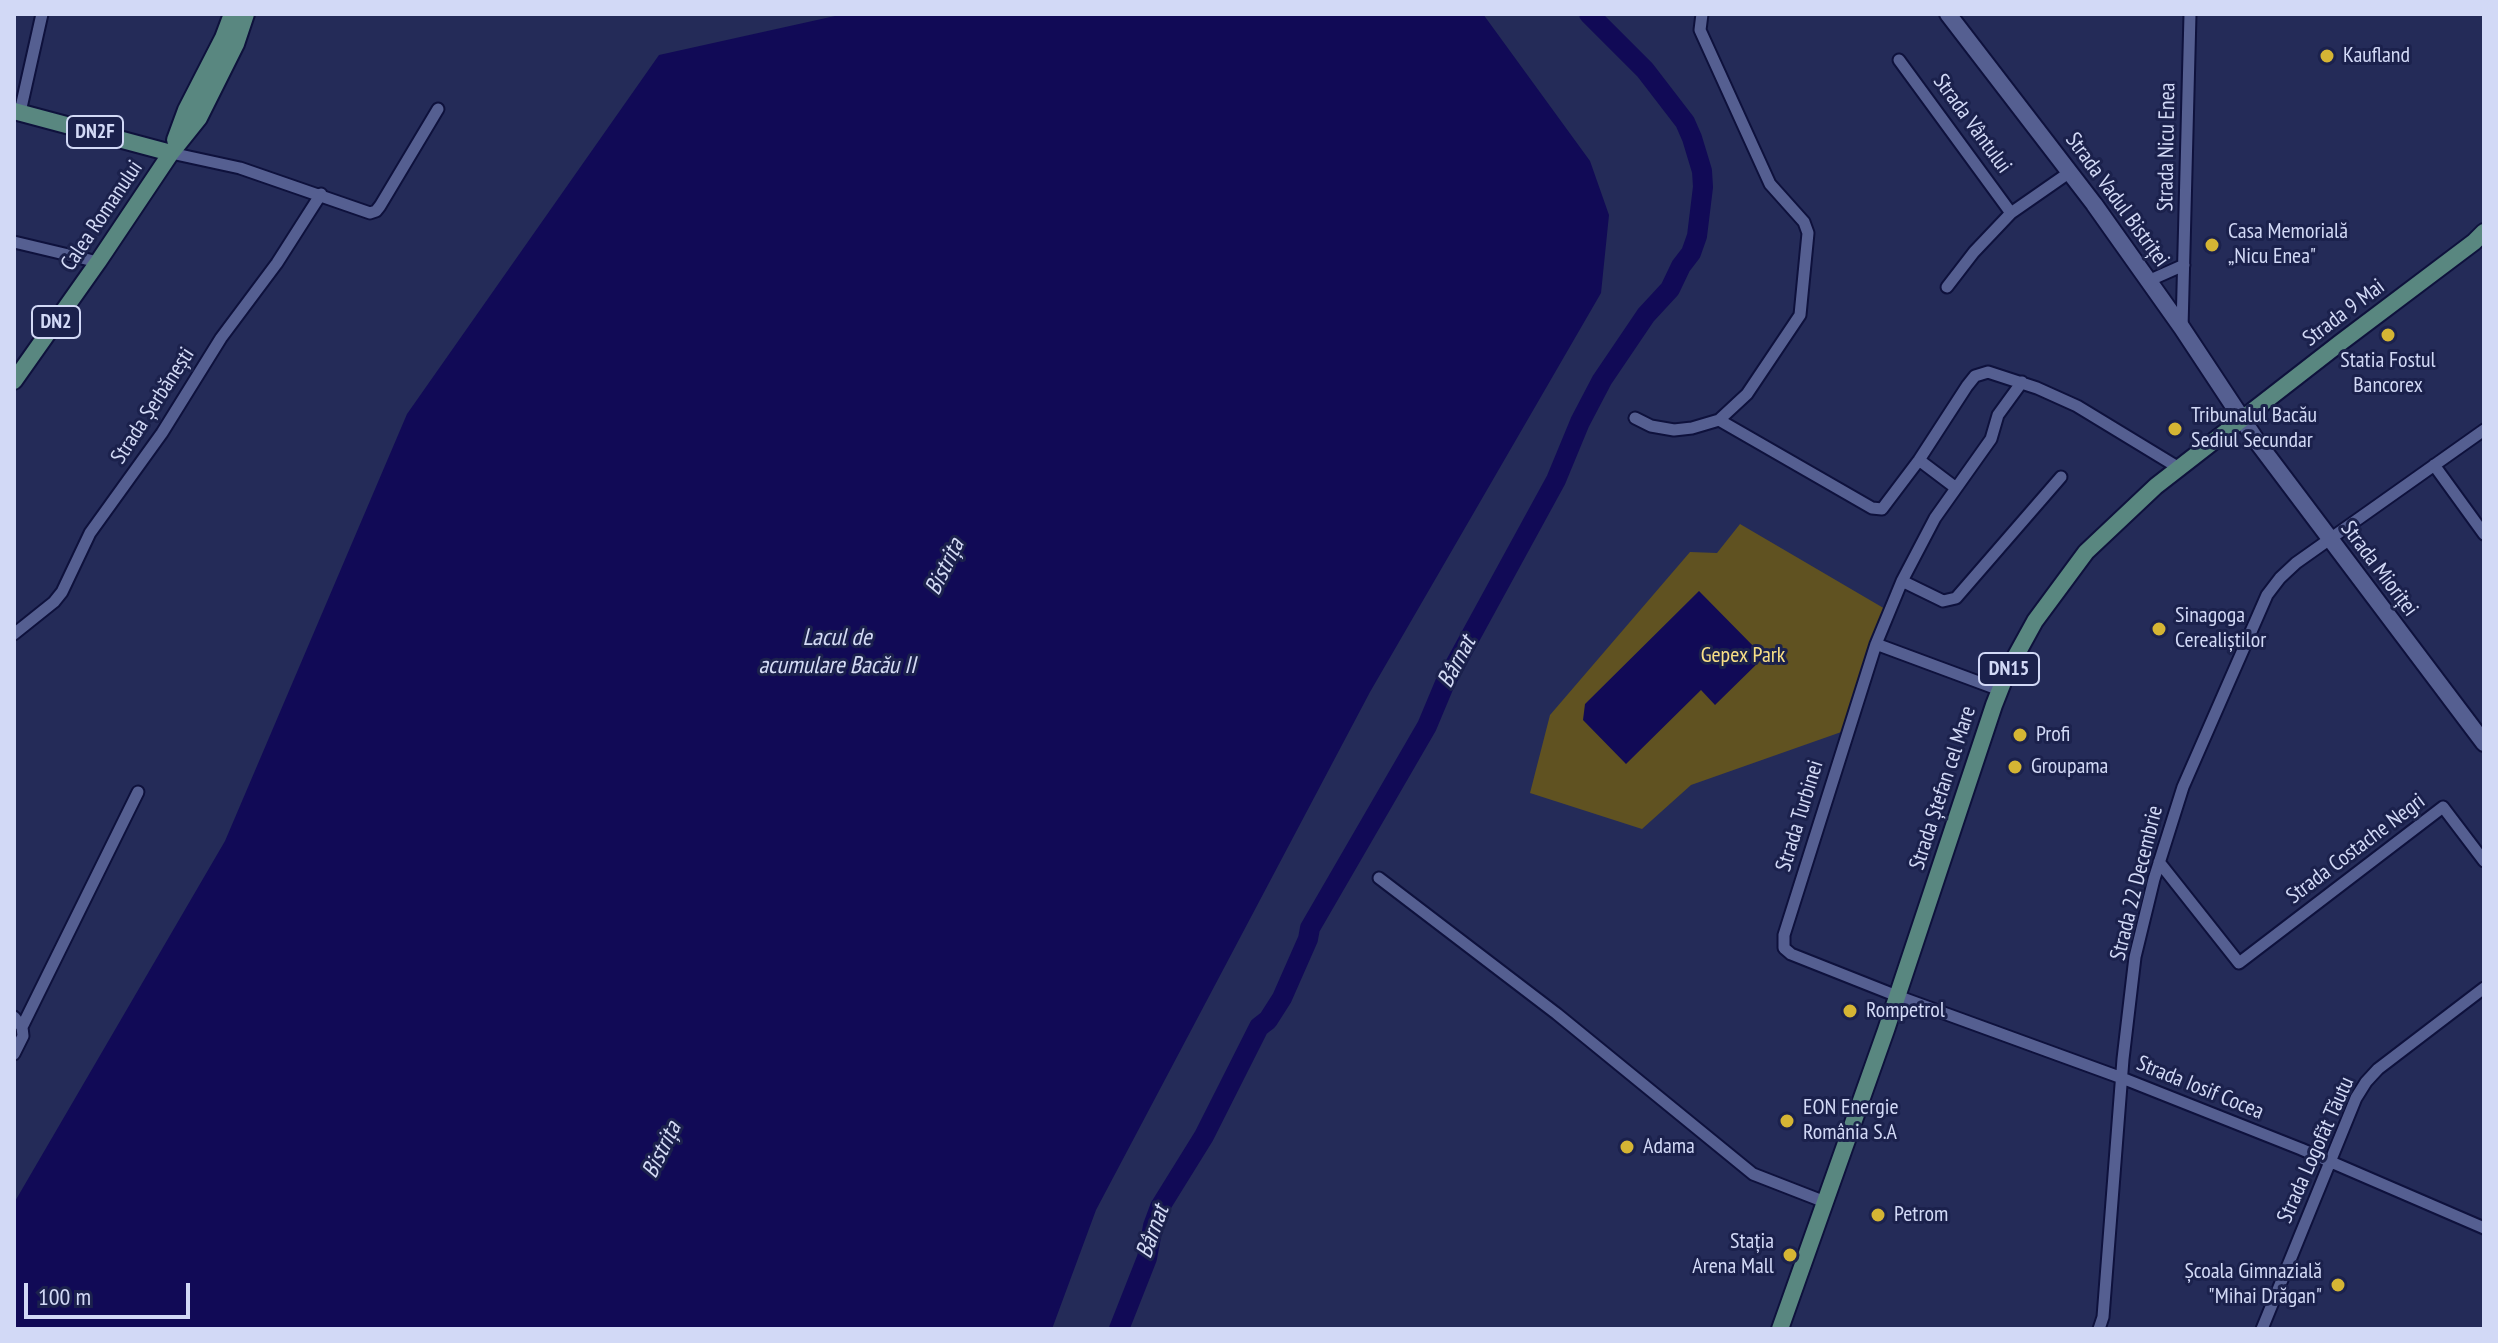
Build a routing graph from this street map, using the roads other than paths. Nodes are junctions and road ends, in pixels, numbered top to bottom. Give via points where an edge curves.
1 (42, 14) edge
2 (232, 14) edge
3 (246, 14) edge
4 (1702, 14) edge
5 (1948, 14) edge
6 (2190, 14) edge
7 (1899, 60) dead end
8 (438, 109) dead end
9 (17, 111) edge
10 (171, 153) junction
11 (2070, 172) junction
12 (321, 194) junction
13 (2011, 213) junction
14 (2481, 237) edge
15 (14, 242) edge
16 (98, 262) junction
17 (2184, 265) junction
18 (2148, 281) junction
19 (1947, 287) dead end
20 (2182, 328) junction
21 (14, 381) edge
22 (2022, 382) junction
23 (1635, 418) dead end
24 (2241, 419) junction
25 (1719, 420) junction
26 (2484, 430) edge
27 (1919, 460) junction
28 (2434, 465) junction
29 (2179, 468) junction
30 (2061, 477) dead end
31 (1956, 488) junction
32 (2484, 534) edge
33 (2330, 540) junction
34 (1902, 581) junction
35 (14, 634) edge
36 (1876, 644) junction
37 (2000, 690) junction
38 (2484, 743) edge
39 (138, 792) dead end
40 (2484, 861) edge
41 (2159, 862) junction
42 (1379, 878) dead end
43 (2484, 988) edge
44 (1897, 996) junction
45 (18, 1022) edge
46 (14, 1054) edge
47 (2122, 1078) junction
48 (2330, 1162) junction
49 (1825, 1202) junction
50 (2484, 1228) edge
51 (2100, 1326) edge
52 (1780, 1329) edge
53 (2114, 1329) edge
54 (2262, 1329) edge

1 - 9 street
2 - 10 main road, Calea Romanului / DN2
3 - 10 main road, Calea Romanului / DN2 via 199,118
4 - 25 street via 1700,30 1770,184 1808,233 1800,315 1747,394
5 - 11 main road, Strada Vadul Bistriței
6 - 17 street, Strada Nicu Enea
7 - 13 street, Strada Vântului
8 - 12 street via 376,211
9 - 10 main road, DN2F
10 - 12 street
10 - 16 main road, Calea Romanului / DN2
11 - 13 street
11 - 18 main road, Strada Vadul Bistriței
12 - 35 street, Strada Șerbănești via 90,533 62,592
13 - 19 street
14 - 24 main road, Strada 9 Mai / DN15
15 - 16 street
16 - 21 main road, Calea Romanului / DN2
17 - 18 street
17 - 20 street, Strada Nicu Enea
18 - 20 main road, Strada Vadul Bistriței
20 - 24 main road, Strada Vadul Bistriței
22 - 27 street via 1988,372 1975,376
22 - 29 street via 2077,406
22 - 31 street, Strada Turbinei
23 - 25 street via 1674,430
24 - 29 main road, Strada Ștefan cel Mare / DN15
24 - 33 main road, Strada Mioriței
25 - 27 street via 1872,508 1888,505
26 - 28 street, Strada 22 Decembrie
27 - 31 street
28 - 32 street
28 - 33 street, Strada 22 Decembrie
29 - 37 main road, Strada Ștefan cel Mare / DN15 via 2071,570 2030,629
30 - 34 street via 1956,598 1943,601
31 - 34 street, Strada Turbinei
33 - 38 main road, Strada Mioriței
33 - 41 street, Strada 22 Decembrie via 2296,563 2267,595 2183,787
34 - 36 street, Strada Turbinei
36 - 37 street
36 - 44 street, Strada Turbinei via 1784,948
37 - 44 main road, Strada Ștefan cel Mare / DN15
39 - 45 street
40 - 41 street, Strada Costache Negri via 2443,807 2239,963
41 - 47 street, Strada 22 Decembrie via 2135,957
42 - 49 street via 1753,1174
43 - 48 street, Strada Logofăt Tăutu via 2366,1082
44 - 47 street, Strada Iosif Cocea
44 - 49 main road, Strada Ștefan cel Mare / DN15
45 - 46 street via 23,1036
47 - 48 street, Strada Iosif Cocea
47 - 51 street, Strada 22 Decembrie
48 - 50 street, Strada Iosif Cocea
48 - 54 street, Strada Logofăt Tăutu
49 - 52 main road, Strada Ștefan cel Mare / DN15
51 - 53 street

